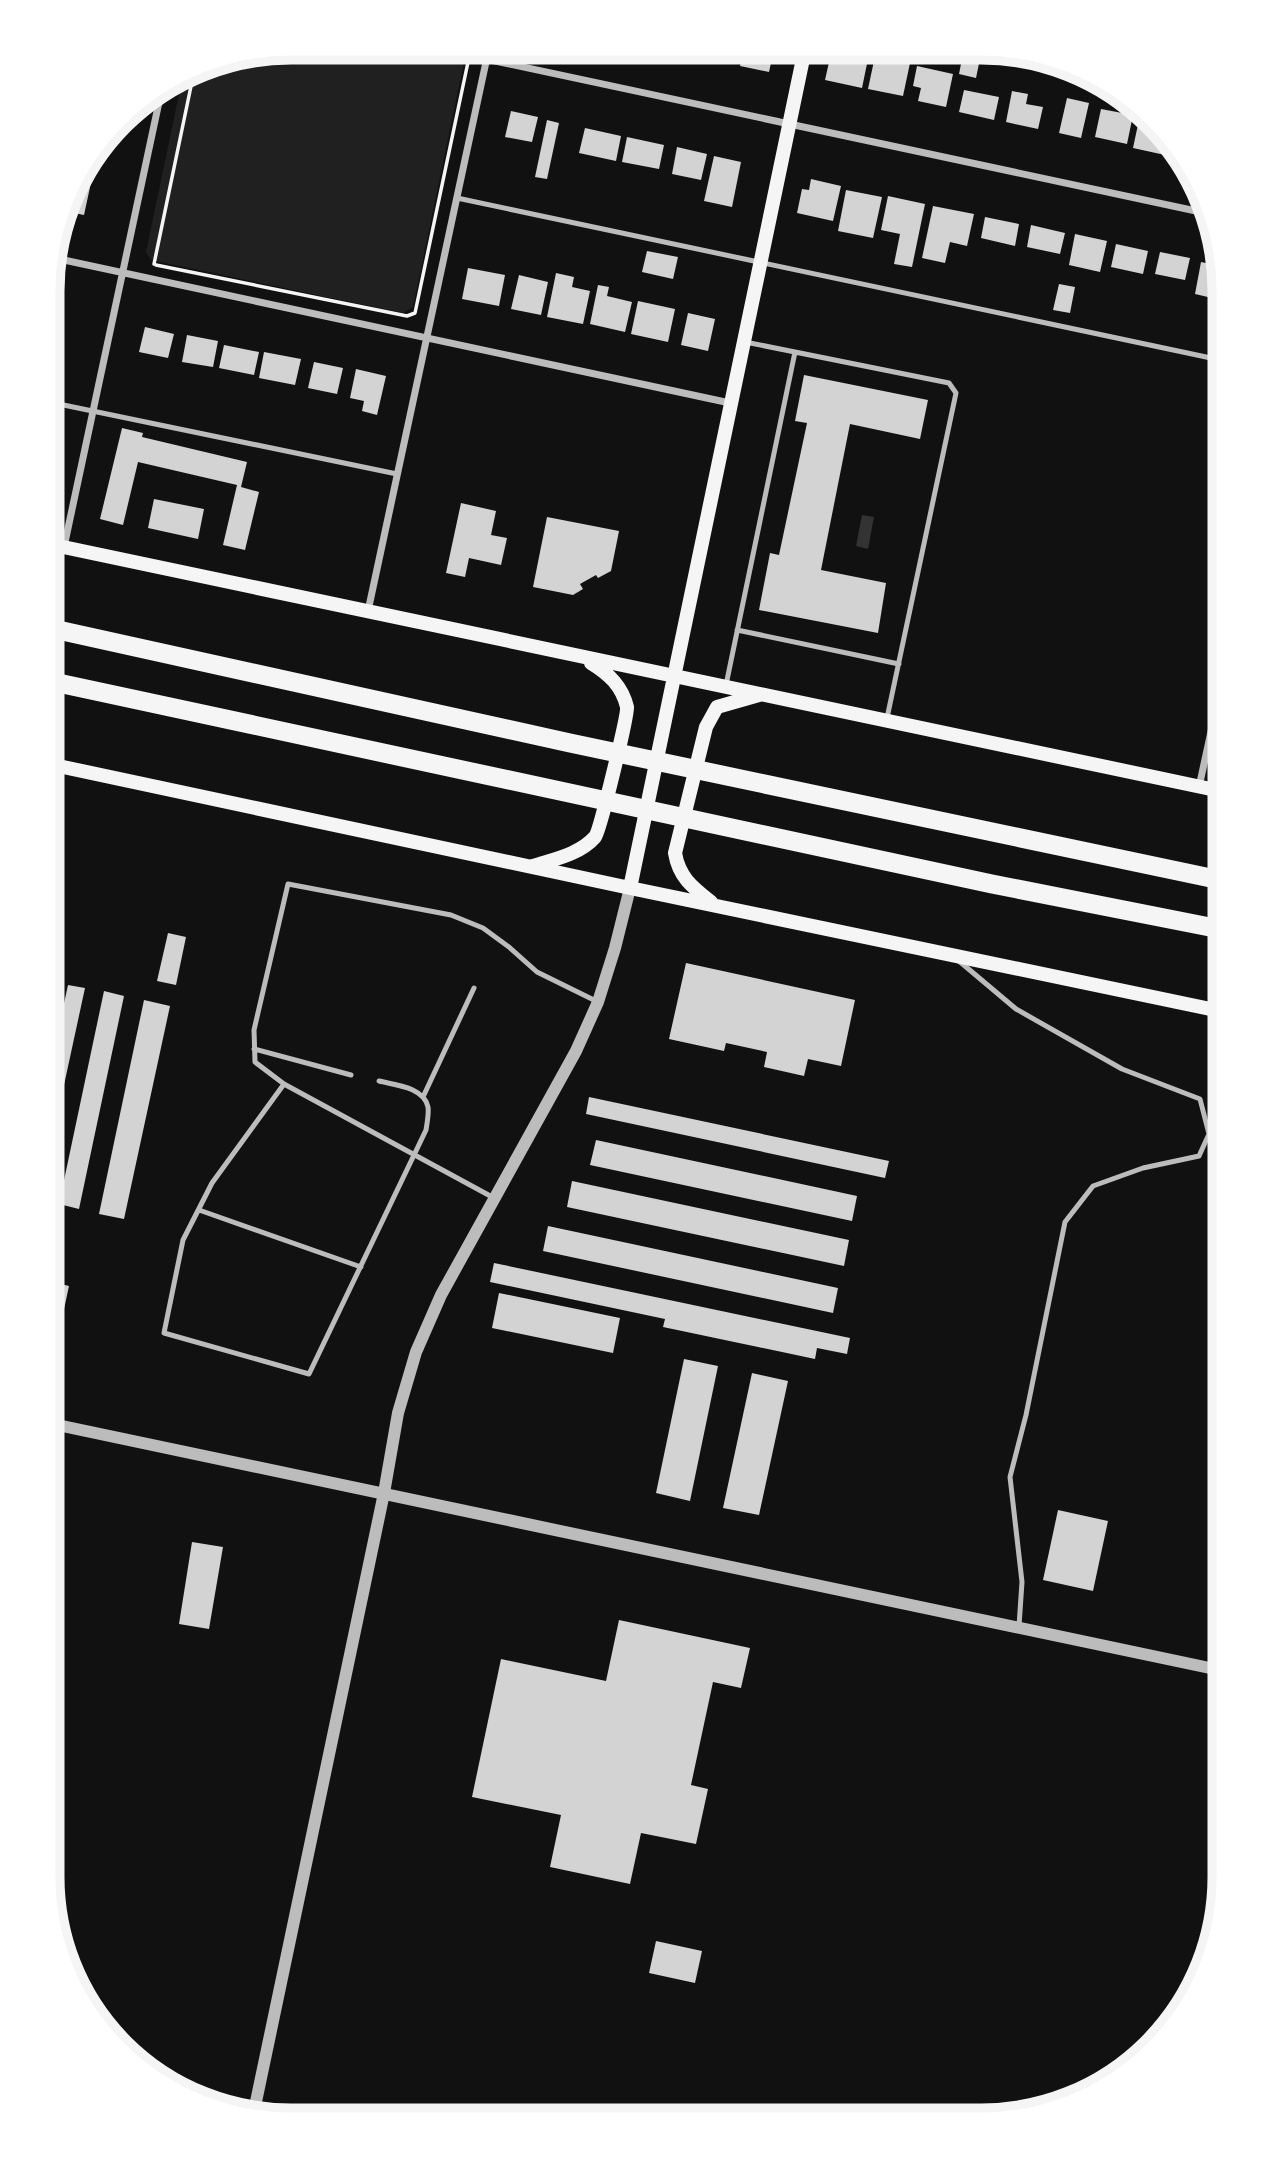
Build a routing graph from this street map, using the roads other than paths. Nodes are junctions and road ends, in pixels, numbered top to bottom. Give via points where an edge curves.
1 (486, 60) edge
2 (491, 60) edge
3 (803, 60) edge
4 (159, 101) edge
5 (789, 125) junction
6 (457, 198) junction
7 (1198, 212) edge
8 (61, 259) edge
9 (760, 264) junction
10 (123, 273) junction
11 (427, 338) junction
12 (743, 342) junction
13 (795, 352) junction
14 (1212, 358) edge
15 (730, 403) junction
16 (60, 404) edge
17 (94, 411) junction
18 (397, 474) junction
19 (60, 546) edge
20 (64, 547) junction
21 (368, 612) junction
22 (60, 630) edge
23 (737, 630) junction
24 (583, 657) junction
25 (899, 664) junction
26 (676, 676) junction
27 (60, 683) edge
28 (726, 687) junction
29 (760, 695) junction
30 (886, 721) junction
31 (1212, 727) edge
32 (60, 766) edge
33 (1199, 787) junction
34 (1212, 790) edge
35 (532, 867) junction
36 (1212, 878) edge
37 (630, 888) junction
38 (715, 906) junction
39 (1212, 928) edge
40 (951, 955) junction
41 (474, 988) dead end
42 (597, 1002) junction
43 (1212, 1009) edge
44 (254, 1049) junction
45 (351, 1075) dead end
46 (379, 1081) dead end
47 (284, 1084) junction
48 (423, 1097) junction
49 (414, 1155) junction
50 (494, 1198) junction
51 (199, 1210) junction
52 (360, 1267) junction
53 (60, 1426) edge
54 (384, 1493) junction
55 (1019, 1628) junction
56 (1212, 1668) edge
57 (255, 2106) edge

1 - 6 street
2 - 5 street
3 - 5 main road
4 - 10 street
5 - 7 street
5 - 9 main road
6 - 9 lane
6 - 11 street
8 - 10 street
9 - 12 main road
9 - 14 lane
10 - 11 street
10 - 17 street
11 - 15 street
11 - 18 street
12 - 13 lane
12 - 15 main road
13 - 23 lane
13 - 25 lane via 950,383 957,393
15 - 26 main road
16 - 17 lane
17 - 18 lane
17 - 20 street
18 - 21 street
19 - 20 main road
20 - 21 main road
21 - 24 main road
22 - 36 highway
23 - 25 lane
23 - 28 lane
24 - 26 main road
24 - 35 main road via 621,688 628,711 597,835 576,852
25 - 30 lane
26 - 28 main road
26 - 37 main road
27 - 39 highway
28 - 29 main road
29 - 30 main road
29 - 38 main road via 717,707 706,727 675,853 677,868 692,888
30 - 33 main road
31 - 33 street
32 - 35 main road
33 - 34 main road
35 - 37 main road
37 - 38 main road
37 - 42 street
38 - 40 main road
40 - 43 main road
40 - 55 lane via 1016,1009 1122,1069 1200,1100 1209,1134 1199,1156 1143,1168 1093,1186 1065,1222 1010,1477 1022,1582
41 - 48 lane
42 - 44 lane via 537,972 483,928 451,915 288,884 254,1030
42 - 50 street via 576,1051
44 - 45 lane
44 - 47 lane via 255,1062
46 - 48 lane via 410,1088
47 - 49 lane
47 - 51 lane via 212,1184
48 - 49 lane via 428,1108 426,1130
49 - 50 lane
49 - 52 lane
50 - 54 street via 416,1352 398,1413
51 - 52 lane
51 - 52 lane via 183,1240 164,1333 309,1374
53 - 54 street
54 - 55 street
54 - 57 street
55 - 56 street

